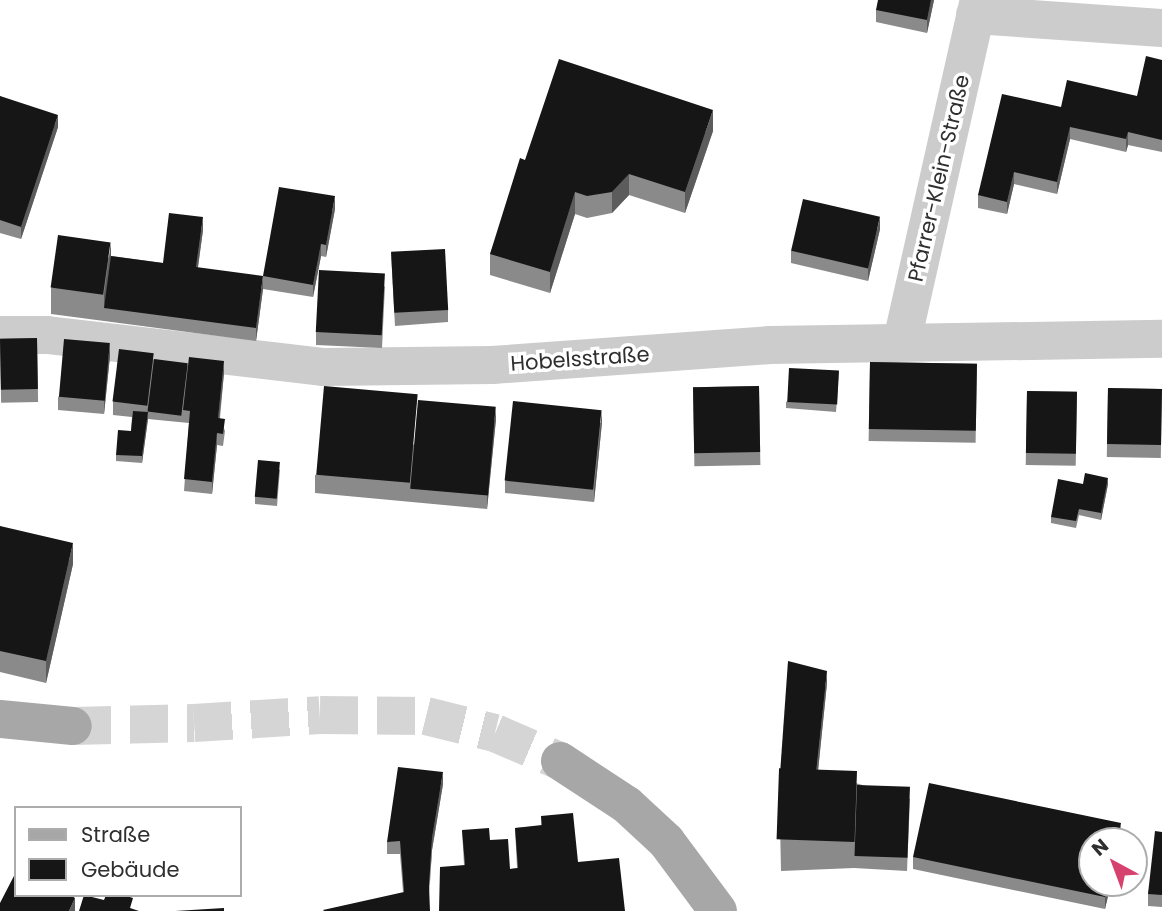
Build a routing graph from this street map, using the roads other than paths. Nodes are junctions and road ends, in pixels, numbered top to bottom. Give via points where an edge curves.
1 (977, 8) edge
2 (1162, 28) edge
3 (0, 335) edge
4 (1162, 340) edge
5 (902, 341) junction
6 (0, 719) edge
7 (73, 726) tunnel mouth
8 (560, 761) tunnel mouth
9 (718, 911) edge

1 - 2 street, Pfarrer-Klein-Straße
1 - 5 street, Pfarrer-Klein-Straße
3 - 5 street, Hobelsstraße via 47,335 324,368 492,365 770,345
4 - 5 street, Hobelsstraße
6 - 7 main road
8 - 9 main road via 627,805 666,841

